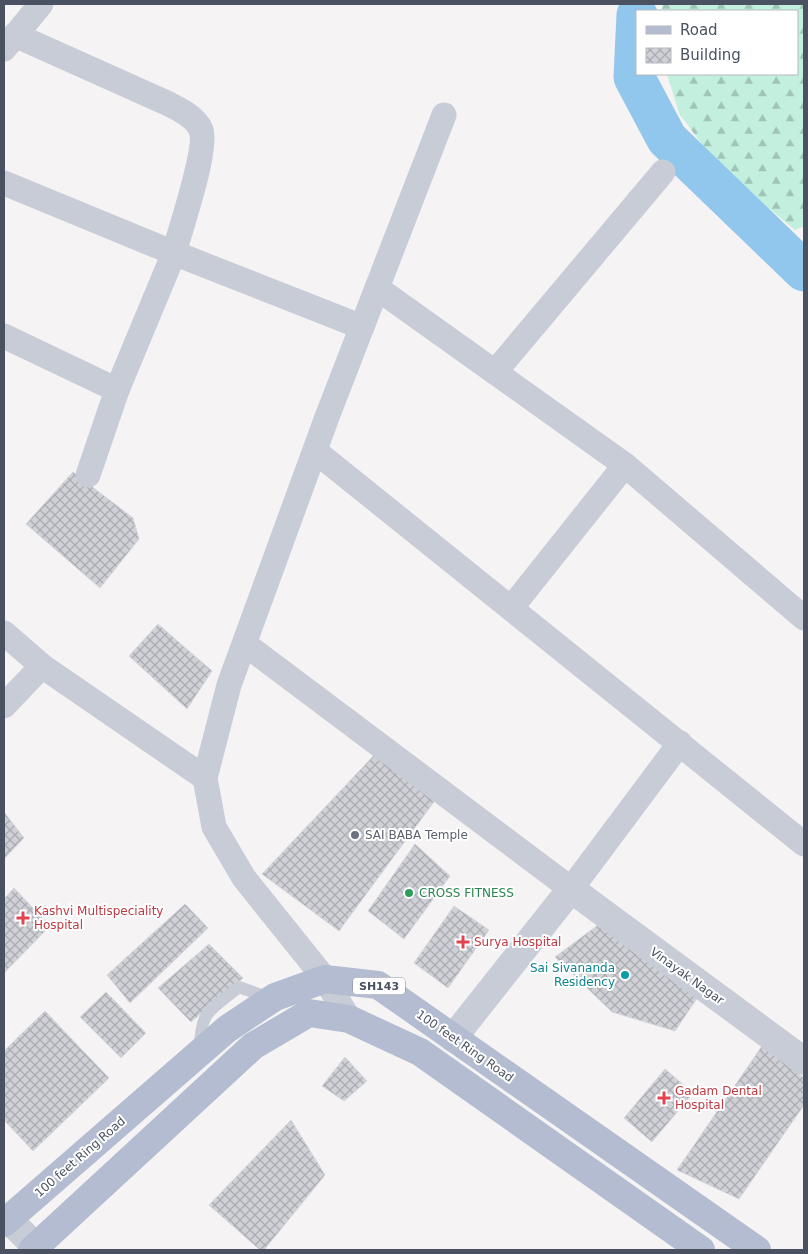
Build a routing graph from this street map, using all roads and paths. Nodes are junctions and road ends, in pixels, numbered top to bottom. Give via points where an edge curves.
1 (41, 4) edge
2 (9, 42) edge
3 (444, 115) dead end
4 (662, 172) dead end
5 (4, 183) edge
6 (174, 253) junction
7 (377, 288) junction
8 (362, 327) junction
9 (6, 340) edge
10 (495, 372) junction
11 (117, 390) junction
12 (315, 451) junction
13 (625, 465) junction
14 (88, 475) dead end
15 (512, 607) junction
16 (804, 618) edge
17 (4, 633) edge
18 (245, 644) junction
19 (42, 666) junction
20 (4, 706) edge
21 (680, 743) junction
22 (205, 778) junction
23 (804, 844) edge
24 (571, 889) junction
25 (325, 979) junction
26 (349, 1019) junction
27 (453, 1038) junction
28 (804, 1061) edge
29 (6, 1221) edge
30 (36, 1249) edge
31 (702, 1250) edge
32 (757, 1250) edge

1 - 2 street
2 - 6 street via 169,104 186,113 201,128 200,155
3 - 7 street
4 - 10 street
5 - 6 street
6 - 8 street
6 - 11 street
7 - 8 street
7 - 10 street
8 - 12 street
9 - 11 street
10 - 13 street
11 - 14 street
12 - 15 street
12 - 18 street
13 - 15 street
13 - 16 street
15 - 21 street
17 - 19 street
18 - 22 street via 229,686
18 - 24 street
19 - 20 street
19 - 22 street
21 - 23 street
21 - 24 street
22 - 25 street via 214,827 244,878
24 - 27 street
24 - 28 street, Vinayak Nagar
25 - 26 street
25 - 27 main road, 100 feet Ring Road / SH143 via 378,986
25 - 29 main road, 100 feet Ring Road / SH143 via 272,999 227,1029
26 - 30 main road via 309,1013 253,1046
26 - 31 main road via 420,1052
27 - 32 main road, 100 feet Ring Road / SH143
29 - 30 street

